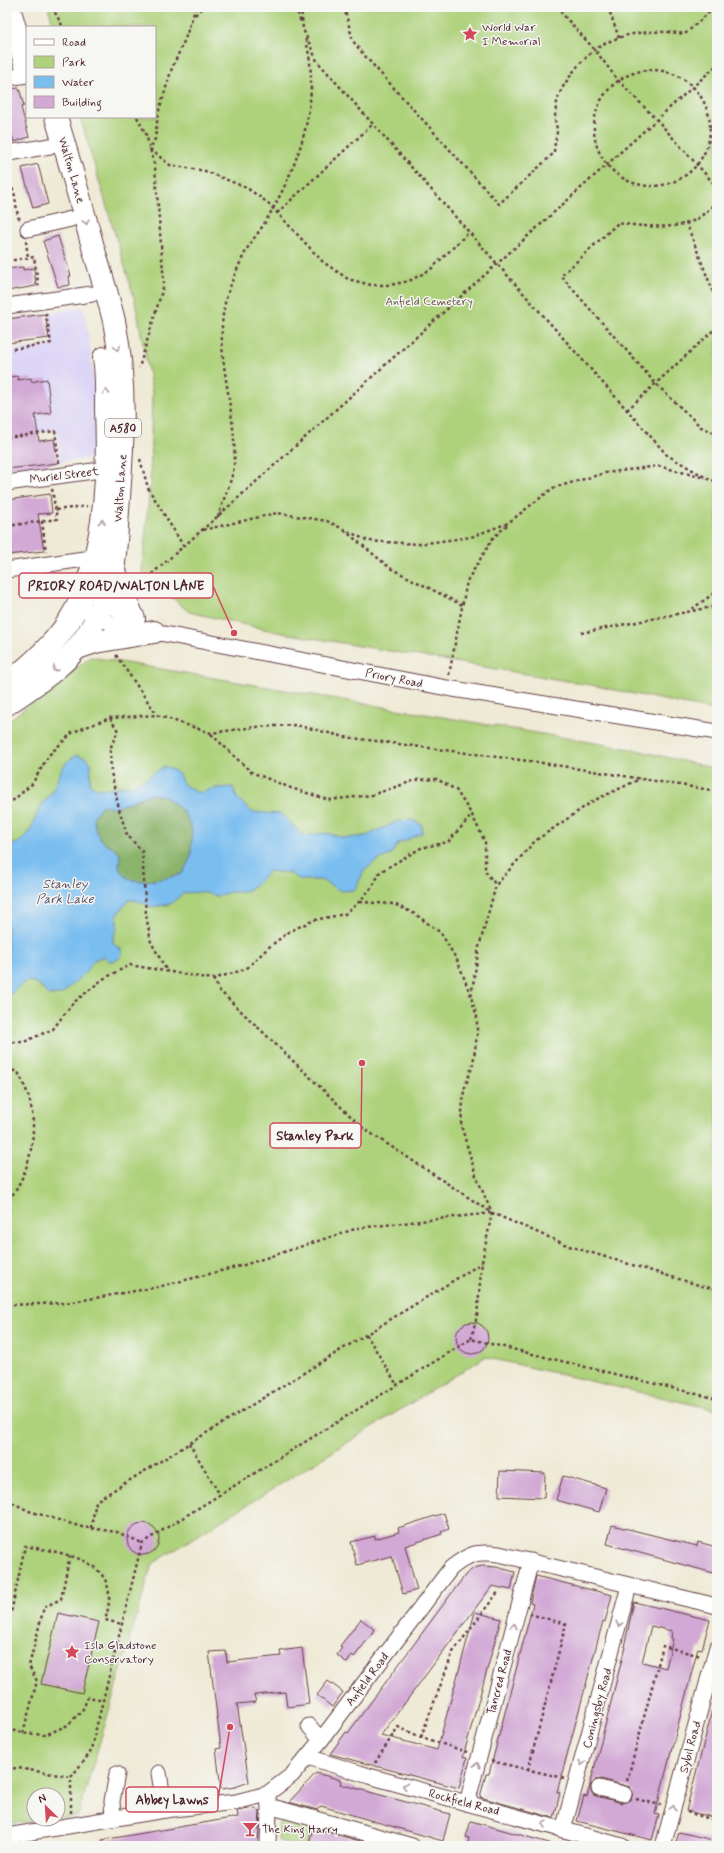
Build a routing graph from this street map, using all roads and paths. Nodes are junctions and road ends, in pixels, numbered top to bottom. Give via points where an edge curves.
1 (9, 7) edge
2 (22, 7) edge
3 (52, 7) edge
4 (196, 7) edge
5 (203, 7) edge
6 (296, 7) edge
7 (301, 7) edge
8 (344, 7) edge
9 (556, 7) edge
10 (608, 7) edge
11 (715, 7) edge
12 (194, 16) junction
13 (28, 26) edge
14 (62, 26) edge
15 (303, 29) junction
16 (619, 38) junction
17 (595, 50) junction
18 (717, 65) edge
19 (26, 66) edge
20 (26, 75) edge
21 (7, 78) edge
22 (617, 80) junction
23 (693, 87) junction
24 (41, 118) edge
25 (56, 118) edge
26 (138, 118) edge
27 (656, 120) junction
28 (373, 124) junction
29 (50, 146) junction
30 (150, 149) junction
31 (9, 153) dead end
32 (607, 165) junction
33 (697, 165) junction
34 (7, 171) edge
35 (717, 187) edge
36 (717, 201) edge
37 (273, 208) junction
38 (277, 213) junction
39 (71, 219) junction
40 (686, 222) junction
41 (26, 229) junction
42 (468, 233) junction
43 (28, 258) junction
44 (7, 261) edge
45 (497, 265) junction
46 (92, 294) junction
47 (43, 301) junction
48 (717, 302) edge
49 (7, 306) edge
50 (717, 328) edge
51 (7, 350) edge
52 (138, 372) dead end
53 (656, 384) junction
54 (627, 410) junction
55 (717, 434) edge
56 (7, 438) edge
57 (138, 452) dead end
58 (114, 470) junction
59 (56, 476) junction
60 (710, 480) junction
61 (717, 482) edge
62 (7, 483) edge
63 (104, 504) junction
64 (56, 510) junction
65 (217, 517) junction
66 (42, 521) junction
67 (508, 523) junction
68 (7, 526) edge
69 (341, 528) junction
70 (202, 530) junction
71 (184, 547) junction
72 (94, 560) junction
73 (47, 564) junction
74 (114, 566) junction
75 (7, 570) edge
76 (135, 589) dead end
77 (717, 591) edge
78 (81, 597) junction
79 (462, 605) junction
80 (717, 606) edge
81 (101, 610) junction
82 (690, 610) junction
83 (145, 627) junction
84 (581, 633) dead end
85 (77, 648) junction
86 (7, 684) edge
87 (446, 688) junction
88 (7, 704) edge
89 (110, 718) junction
90 (717, 732) edge
91 (211, 733) junction
92 (641, 779) junction
93 (717, 791) edge
94 (7, 803) edge
95 (472, 815) junction
96 (496, 885) junction
97 (360, 902) junction
98 (168, 971) junction
99 (213, 979) junction
100 (471, 997) junction
101 (7, 1042) edge
102 (7, 1068) edge
103 (7, 1202) edge
104 (492, 1212) junction
105 (482, 1262) junction
106 (717, 1289) edge
107 (7, 1305) edge
108 (366, 1334) junction
109 (471, 1339) junction
110 (397, 1385) junction
111 (717, 1399) edge
112 (189, 1443) junction
113 (220, 1495) junction
114 (7, 1500) edge
115 (90, 1528) junction
116 (142, 1544) junction
117 (70, 1555) junction
118 (531, 1561) junction
119 (629, 1586) junction
120 (498, 1592) dead end
121 (717, 1606) edge
122 (518, 1611) junction
123 (7, 1614) edge
124 (122, 1624) junction
125 (715, 1653) edge
126 (104, 1700) junction
127 (309, 1726) dead end
128 (7, 1728) edge
129 (24, 1733) junction
130 (421, 1737) junction
131 (321, 1740) junction
132 (308, 1757) junction
133 (479, 1757) junction
134 (7, 1769) edge
135 (528, 1770) junction
136 (159, 1773) dead end
137 (117, 1774) dead end
138 (369, 1776) junction
139 (71, 1777) junction
140 (577, 1782) junction
141 (600, 1788) dead end
142 (624, 1794) junction
143 (268, 1800) junction
144 (467, 1803) junction
145 (673, 1808) junction
146 (165, 1810) junction
147 (113, 1818) junction
148 (717, 1820) edge
149 (71, 1825) junction
150 (563, 1830) junction
151 (17, 1838) edge
152 (268, 1846) edge
153 (412, 1846) edge
154 (622, 1846) edge
155 (663, 1846) edge

1 - 19 highway
2 - 13 highway
3 - 14 path
4 - 12 path
5 - 12 path
6 - 15 path
7 - 15 path
8 - 17 path via 353,41 364,55 499,204 554,153 558,98 579,63
9 - 17 path
10 - 16 path
11 - 16 path via 685,34 644,31
12 - 30 path via 172,68 158,114 155,139
15 - 28 path via 317,61
15 - 37 path via 309,53 312,86 307,125 297,161
16 - 17 path
17 - 22 path
18 - 23 path
20 - 21 street
22 - 23 path via 637,72 660,70 676,75
22 - 27 path
22 - 32 path via 600,101 594,119 594,137
23 - 27 path
23 - 33 path via 702,98 708,115 710,135 705,152
24 - 29 highway, Walton Lane / A580
25 -> 58 highway, Walton Lane / A580 via 114,322 124,416
26 - 30 path
27 - 32 path
27 - 33 path
28 - 38 path
28 - 42 path
29 - 31 street
29 - 39 highway, Walton Lane / A580
30 - 37 path via 170,165 205,170 247,188
30 - 52 path via 156,167 164,284
32 - 33 path via 622,179 642,186 667,185 685,176
32 - 45 path
33 - 35 path
34 - 41 path via 10,186 14,190 18,217
36 - 40 path
37 - 38 path
37 - 65 path via 248,248 226,299 223,353 231,410 234,466
38 - 42 path via 323,262 348,279 371,285 390,285 408,281 430,270
39 - 41 street
39 - 46 highway, Walton Lane / A580
40 - 48 path
40 - 53 path via 644,227 618,223 561,276
41 - 43 path
42 - 45 path
43 - 44 path
43 - 47 path via 34,257
45 - 54 path
45 - 65 path
46 - 47 street
58 -> 46 highway, Walton Lane / A580 via 106,374
47 - 49 street
47 - 51 path via 51,343
50 - 53 path
53 - 54 path
53 - 55 path via 701,427
54 - 60 path via 667,455
56 - 59 path via 54,431
57 - 71 path via 148,488
58 - 59 street, Muriel Street
58 - 63 highway, Walton Lane / A580
58 - 74 highway, Walton Lane / A580
59 - 62 street, Muriel Street
59 - 64 path
60 - 61 path
60 - 67 path via 658,466 605,473 553,488
63 - 64 path
72 -> 63 highway, Walton Lane / A580 via 99,544
64 - 66 path via 57,519
65 - 70 path
66 - 68 path
66 - 73 path
67 - 69 path via 470,537 419,544 368,541
67 - 79 path via 493,538 467,581
69 - 70 path via 327,521 277,513
69 - 79 path via 390,568
70 - 71 path
71 - 76 path
72 - 73 street
72 - 78 highway, Walton Lane / A580
73 - 75 street
74 - 81 highway, Walton Lane / A580
74 - 83 highway via 120,587
77 - 82 path
78 - 81 street, Priory Road
78 - 86 highway, Walton Lane / A580 via 69,621 51,644
79 - 87 path
80 - 82 path
81 - 83 street, Priory Road
81 - 85 highway, Walton Lane / A580
82 - 84 path
83 - 85 highway
83 - 87 street, Priory Road
85 -> 88 highway, Walton Lane / A580 via 45,678
87 - 90 street, Priory Road
89 - 91 path via 157,715
89 - 94 path via 73,732 49,755 32,784
89 - 98 path via 118,731 110,749 111,772 119,809 127,835 142,851 145,911 151,942
91 - 92 path via 296,725 345,737
91 - 95 path via 251,772 329,800 372,796 416,780 437,779 456,790
92 - 93 path
92 - 96 path via 593,802 535,841
95 - 96 path via 485,842 485,871
95 - 97 path via 448,842 421,848 380,872
96 - 100 path via 479,948
97 - 99 path via 345,914 314,920 290,931 246,969
97 - 100 path via 394,904 416,914 441,933 458,962
98 - 99 path
98 - 101 path via 130,965 103,979 73,1003 53,1029 24,1042
99 - 104 path via 220,991 363,1128
100 - 104 path via 477,1036 473,1064 464,1090 461,1125 476,1176
102 - 103 path via 19,1074 29,1097 34,1129 29,1157 18,1190
104 - 105 path
104 - 106 path via 569,1246
104 - 107 path via 358,1228 244,1265 158,1287 66,1303
105 - 108 path
105 - 109 path via 477,1316
108 - 110 path
108 - 112 path
109 - 110 path
109 - 111 path
110 - 113 path
112 - 113 path
112 - 115 path via 96,1501
113 - 116 path
114 - 115 path via 29,1511
115 - 116 path via 117,1532
116 - 124 path
117 - 123 path via 25,1546 11,1613
117 - 124 path via 98,1569 109,1587 110,1606 105,1620
117 - 129 path via 61,1599 44,1607 30,1658 29,1666 37,1681
118 - 119 street, Anfield Road
118 - 122 street, Tancred Road
118 - 131 street, Anfield Road via 484,1552 467,1555 451,1568
119 - 121 street, Anfield Road
119 -> 140 street, Coningsby Road
120 - 130 path via 453,1652
133 -> 122 street, Tancred Road
122 - 135 path via 566,1624
124 - 126 path
125 - 142 path via 663,1646
145 -> 125 street, Sybil Road
126 - 129 path via 88,1697 83,1709 68,1725 45,1735
126 - 139 path via 90,1754
127 - 131 street
128 - 129 path
130 - 133 path
130 - 138 path via 398,1727 378,1756
131 - 132 street, Anfield Road
132 - 138 street, Rockfield Road
132 - 143 street, Anfield Road
133 - 135 path
144 -> 133 street, Tancred Road
134 - 139 path via 17,1768
135 - 140 path
136 - 146 street
137 - 147 street via 112,1801
144 -> 138 street, Rockfield Road
139 - 149 path
140 - 150 street, Coningsby Road
141 - 142 street
142 - 145 path via 623,1796
143 - 146 street, Anfield Road
143 - 152 street
143 - 153 street
150 -> 144 street, Rockfield Road
145 - 148 path
145 - 155 street, Sybil Road
146 - 147 street, Anfield Road
147 - 149 street, Anfield Road
149 - 151 street, Anfield Road
150 - 154 street, Rockfield Road

